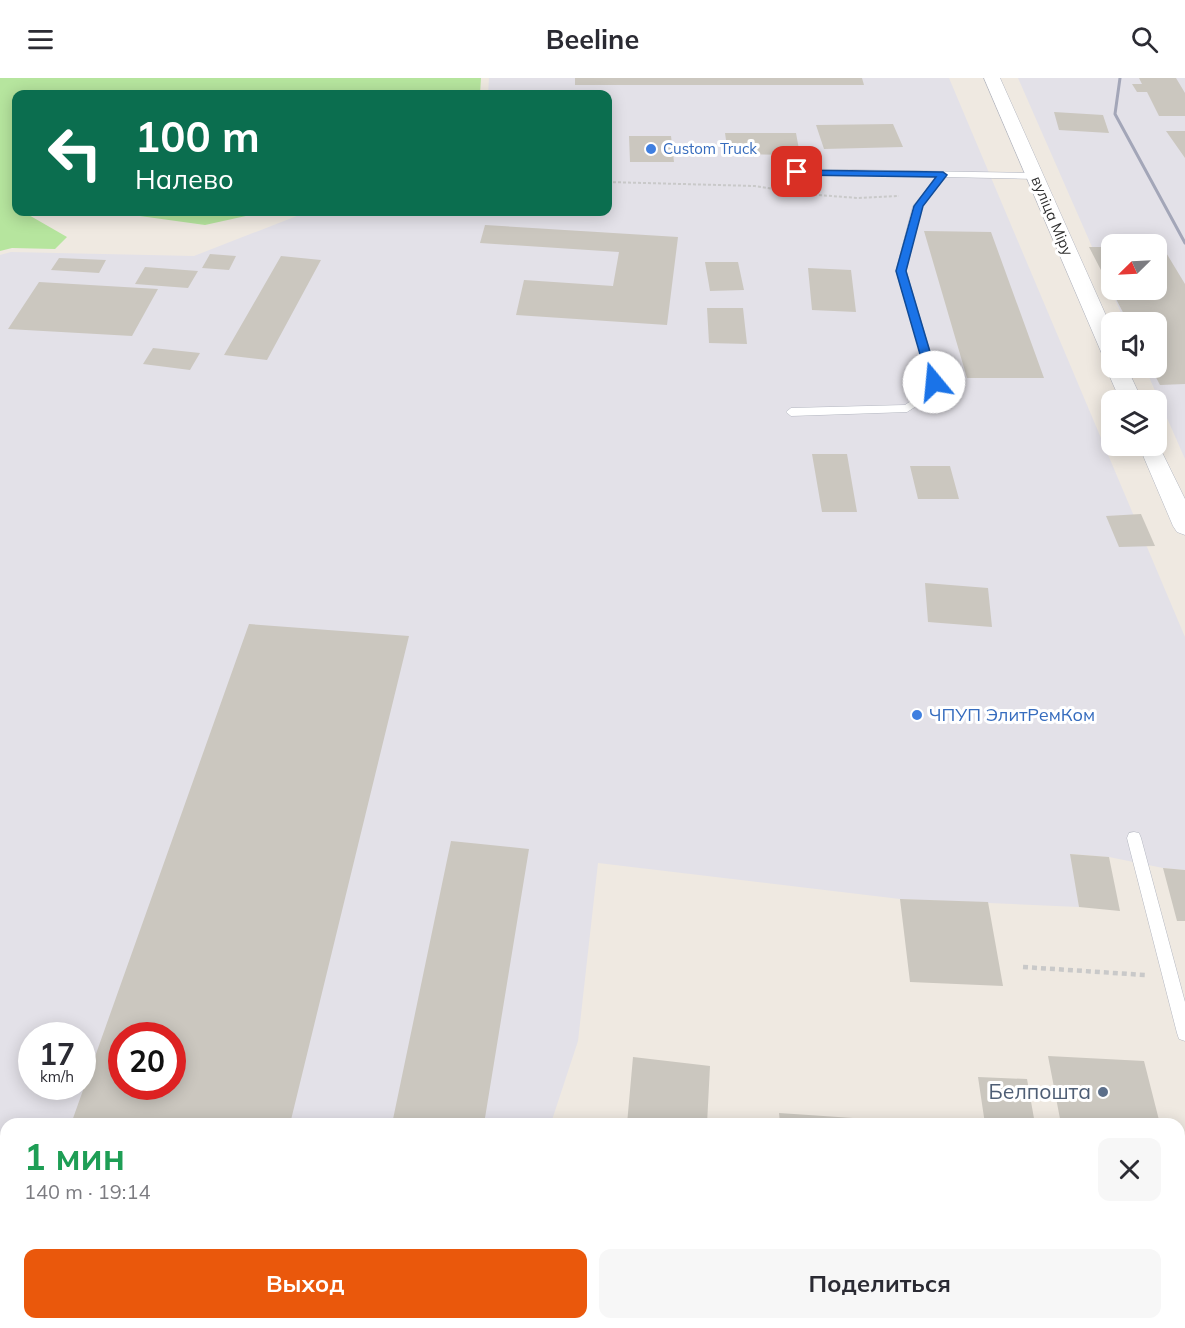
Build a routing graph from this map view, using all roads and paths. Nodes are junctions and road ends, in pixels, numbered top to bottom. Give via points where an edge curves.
1 (992, 78) edge
2 (797, 172) dead end
3 (943, 175) junction
4 (1036, 176) junction
5 (612, 182) edge
6 (926, 195) junction
7 (1101, 328) edge
8 (791, 412) dead end
9 (1154, 456) edge
10 (1185, 526) edge
11 (1134, 838) dead end
12 (1023, 967) dead end
13 (1170, 977) junction
14 (1185, 1033) edge

1 - 4 street, вуліца Міру
2 - 3 lane
3 - 4 lane
3 - 6 lane
4 - 7 street, вуліца Міру
5 - 6 path via 755,186 858,198
6 - 8 lane via 918,206 901,271 934,382 924,396 907,408
9 - 10 street
11 - 13 lane
12 - 13 path
13 - 14 lane

